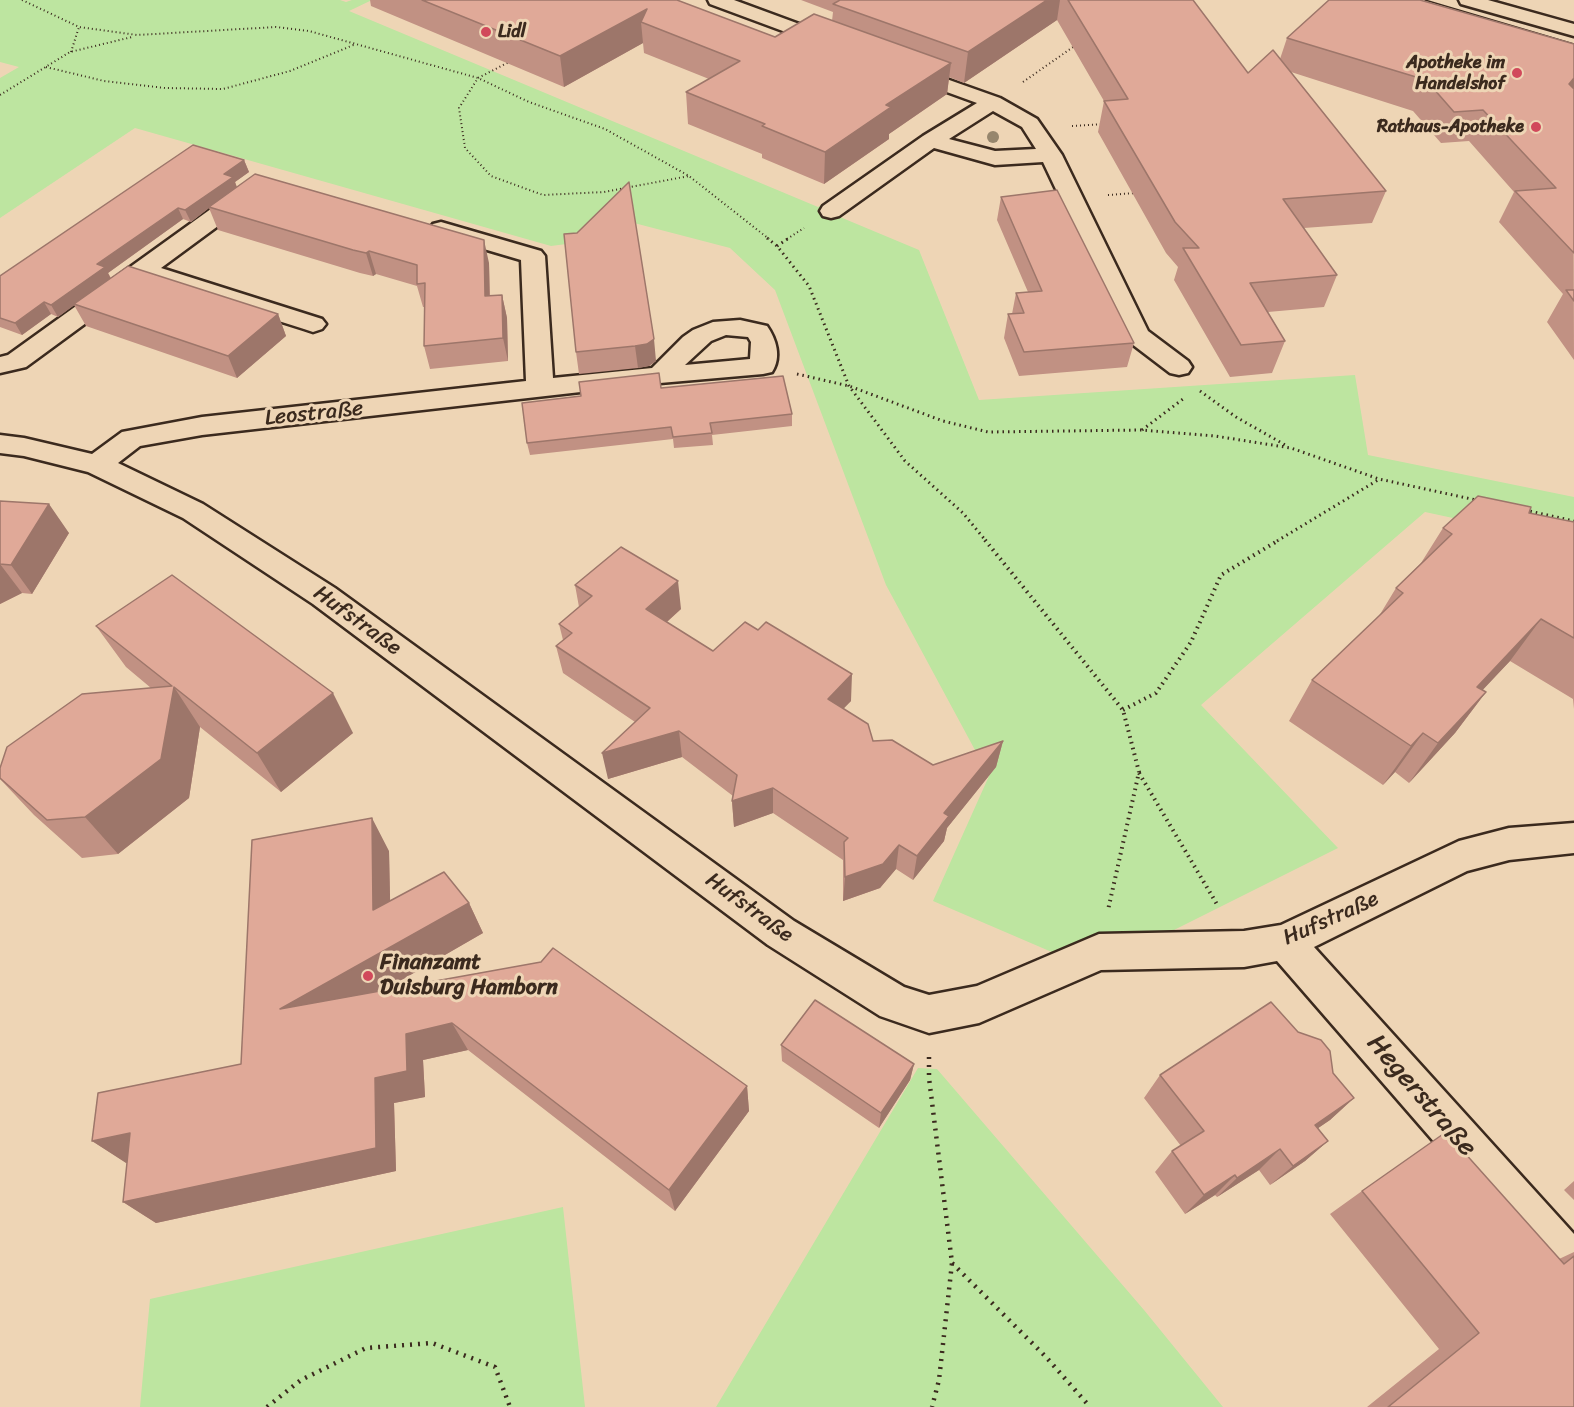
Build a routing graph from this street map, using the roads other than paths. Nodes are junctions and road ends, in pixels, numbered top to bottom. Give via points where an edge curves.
1 (717, 0) edge
2 (1468, 0) edge
3 (1574, 30) edge
4 (856, 52) edge
5 (887, 63) edge
6 (993, 102) junction
7 (931, 141) junction
8 (1051, 155) junction
9 (268, 179) edge
10 (831, 211) dead end
11 (418, 223) edge
12 (144, 270) junction
13 (313, 324) dead end
14 (0, 365) edge
15 (1179, 367) dead end
16 (660, 375) junction
17 (540, 389) junction
18 (0, 444) edge
19 (96, 465) junction
20 (1574, 838) edge
21 (1285, 942) junction
22 (1557, 1250) dead end

1 - 4 street
2 - 3 street
5 - 6 street
6 - 7 street
6 - 8 street via 1030,123
7 - 8 street via 995,158
7 - 10 street
8 - 15 street via 1137,335
9 - 12 street
11 - 17 street via 533,256
12 - 13 street
12 - 14 street via 17,361
16 - 16 street, Leostraße via 763,366 764,342 758,331 739,326 717,327 698,338
16 - 17 street, Leostraße
17 - 19 street, Leostraße via 202,426 132,438
18 - 19 street, Hufstraße
19 - 21 street, Hufstraße via 193,511 324,596 782,933 894,1003 929,1014 979,1005 1099,952 1244,949
20 - 21 street, Hufstraße via 1509,844 1459,857
21 - 22 street, Hegerstraße

